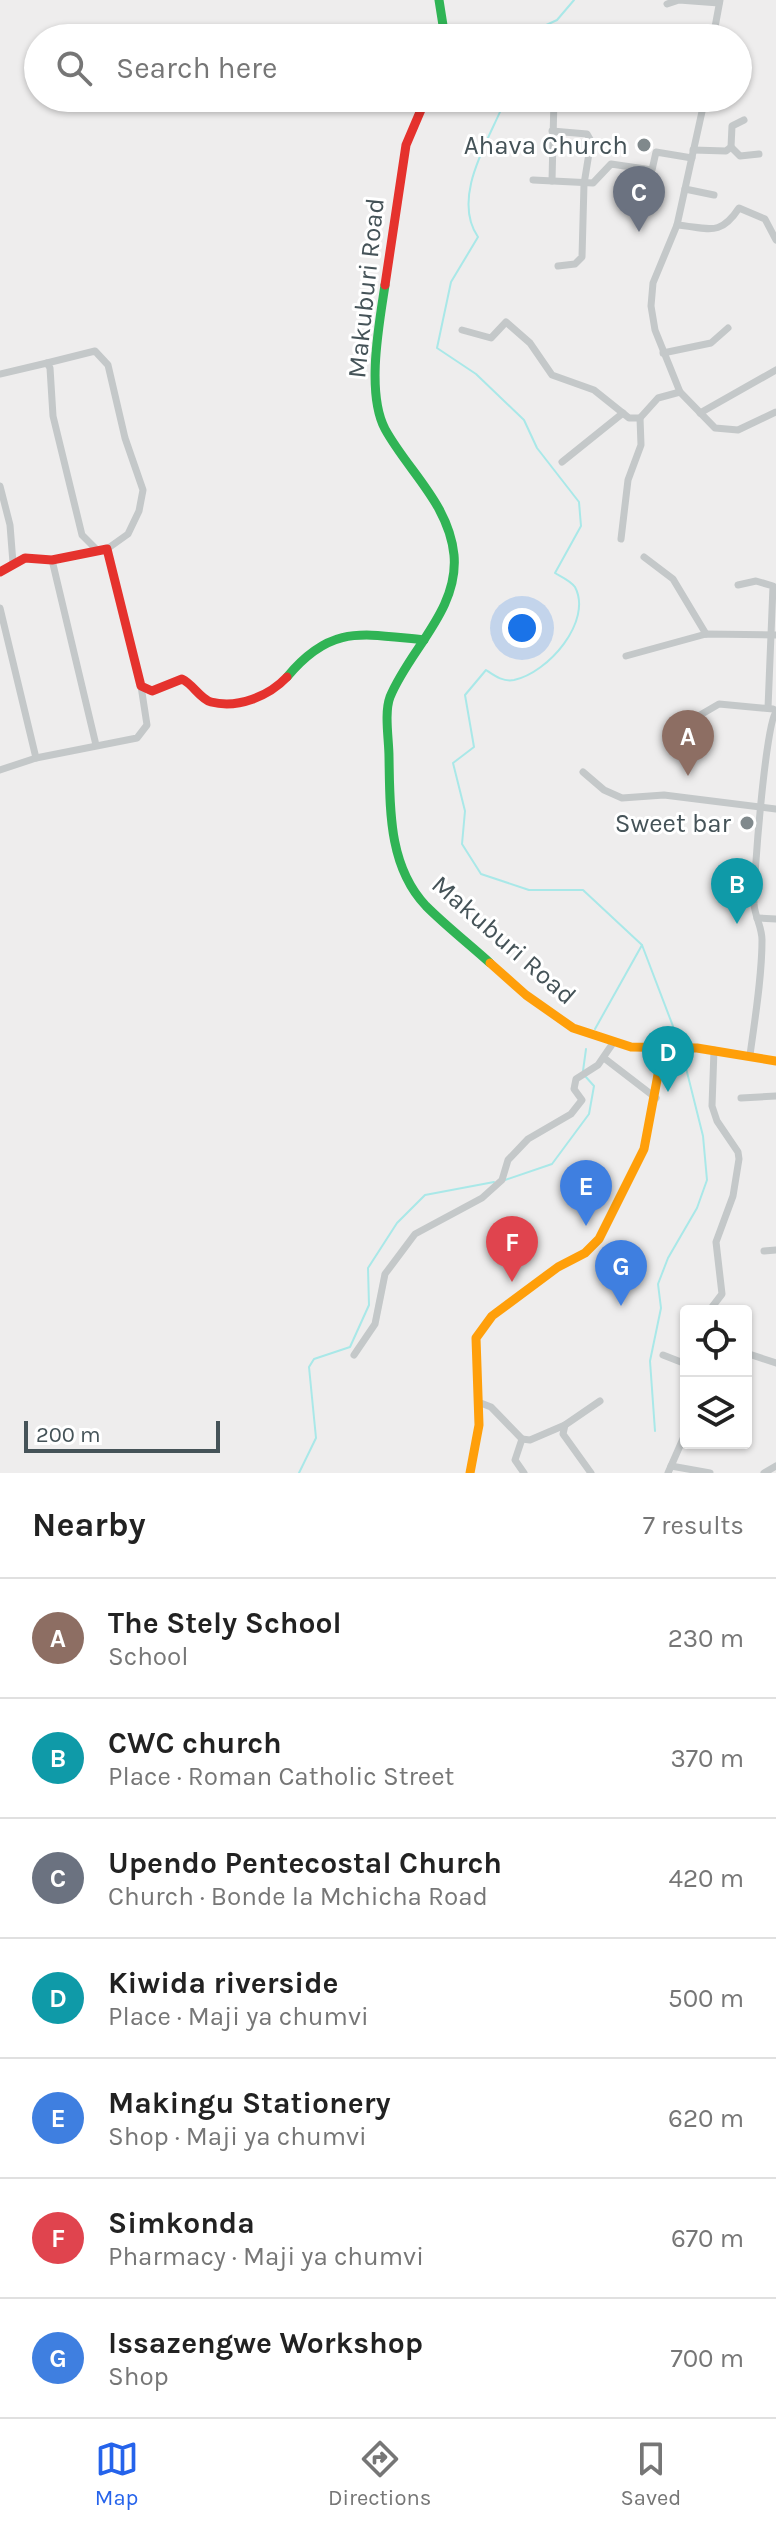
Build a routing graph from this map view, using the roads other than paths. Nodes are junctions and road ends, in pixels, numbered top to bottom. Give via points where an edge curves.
1 (439, 0) edge
2 (720, 1) edge
3 (667, 4) dead end
4 (445, 24) edge
5 (716, 24) edge
6 (420, 112) edge
7 (553, 112) edge
8 (702, 112) edge
9 (744, 120) dead end
10 (552, 131) junction
11 (731, 147) junction
12 (693, 154) junction
13 (759, 154) dead end
14 (533, 180) dead end
15 (552, 181) junction
16 (584, 184) junction
17 (685, 189) junction
18 (714, 195) dead end
19 (677, 225) junction
20 (776, 240) edge
21 (558, 266) dead end
22 (728, 328) dead end
23 (462, 330) dead end
24 (663, 353) junction
25 (47, 363) junction
26 (776, 370) edge
27 (0, 374) edge
28 (680, 392) junction
29 (776, 412) edge
30 (623, 413) junction
31 (700, 413) junction
32 (640, 418) junction
33 (562, 462) dead end
34 (0, 486) edge
35 (621, 539) dead end
36 (96, 549) junction
37 (107, 549) junction
38 (644, 557) dead end
39 (52, 560) junction
40 (13, 563) junction
41 (0, 572) edge
42 (738, 585) dead end
43 (0, 608) edge
44 (706, 634) junction
45 (772, 635) edge
46 (424, 640) junction
47 (626, 656) dead end
48 (141, 686) junction
49 (773, 710) edge
50 (695, 718) dead end
51 (96, 745) junction
52 (36, 758) junction
53 (0, 770) edge
54 (583, 772) dead end
55 (763, 808) junction
56 (776, 809) edge
57 (757, 918) junction
58 (776, 919) edge
59 (613, 1043) junction
60 (663, 1048) junction
61 (714, 1050) junction
62 (750, 1055) junction
63 (604, 1058) junction
64 (776, 1061) edge
65 (776, 1096) edge
66 (656, 1098) junction
67 (741, 1098) dead end
68 (776, 1250) edge
69 (764, 1251) dead end
70 (714, 1305) edge
71 (354, 1355) dead end
72 (663, 1355) dead end
73 (752, 1355) edge
74 (680, 1362) edge
75 (776, 1363) edge
76 (600, 1401) dead end
77 (478, 1402) junction
78 (565, 1425) junction
79 (522, 1439) junction
80 (680, 1446) edge
81 (776, 1466) edge
82 (670, 1469) edge
83 (470, 1473) edge
84 (524, 1473) edge
85 (591, 1473) edge
86 (710, 1473) edge
87 (764, 1473) edge

1 - 4 street
2 - 3 street
2 - 5 street
6 - 46 street, Makuburi Road via 406,145 395,208 378,335 376,398 384,427 426,486 450,533 453,577
7 - 10 street
8 - 12 street
9 - 11 street via 732,126
10 - 15 street
10 - 16 street via 591,137
11 - 12 street
11 - 13 street via 740,156
12 - 16 street via 656,152 650,171 611,164 597,181
12 - 17 street
14 - 15 street
15 - 16 street
16 - 21 street via 582,257 575,264
17 - 18 street
17 - 19 street
19 - 20 street via 720,229 732,222 739,208 765,219
19 - 24 street via 651,294
22 - 24 street via 711,343
23 - 30 street via 491,338 506,322 530,343 549,372 594,390
24 - 28 street
25 - 27 street
25 - 36 street via 53,416 82,535
25 - 37 street via 95,351 108,365 143,490 128,534
26 - 31 street
28 - 31 street
28 - 32 street via 658,398
29 - 31 street via 730,431 715,428
30 - 32 street
30 - 33 street
32 - 35 street via 641,445 628,480
34 - 40 street
36 - 37 street
36 - 39 street
37 - 48 street
38 - 44 street via 673,579
39 - 40 street via 33,556
39 - 51 street
40 - 41 street
42 - 45 street via 772,585
43 - 52 street
44 - 45 street
44 - 47 street
45 - 49 street
46 - 48 street via 345,635 332,639 268,695 234,703 210,702 185,678 152,691
46 - 59 street, Makuburi Road via 389,699 390,820 408,882 430,910 545,1010
48 - 51 street via 146,731 137,738
49 - 50 street via 719,704
49 - 55 street
51 - 52 street
52 - 53 street
54 - 55 street via 622,798 664,795
55 - 56 street
55 - 57 street via 755,862
57 - 58 street
57 - 62 street via 762,958
59 - 60 street, Makuburi Road
59 - 63 street
60 - 61 street, Makuburi Road
60 - 66 street
61 - 62 street, Makuburi Road
61 - 70 street via 712,1106 739,1159 733,1196 717,1237 722,1294
62 - 64 street, Makuburi Road
63 - 66 street
63 - 71 street via 576,1079 580,1107 528,1139 508,1160 499,1184 415,1234 385,1274 375,1324
65 - 67 street
66 - 77 street via 644,1149 599,1239 492,1316 479,1332 474,1357
68 - 69 street
72 - 74 street
73 - 75 street
76 - 78 street
77 - 79 street via 491,1407
77 - 83 street
78 - 79 street
78 - 85 street via 565,1438
79 - 84 street via 515,1460
80 - 82 street
81 - 87 street
82 - 86 street

